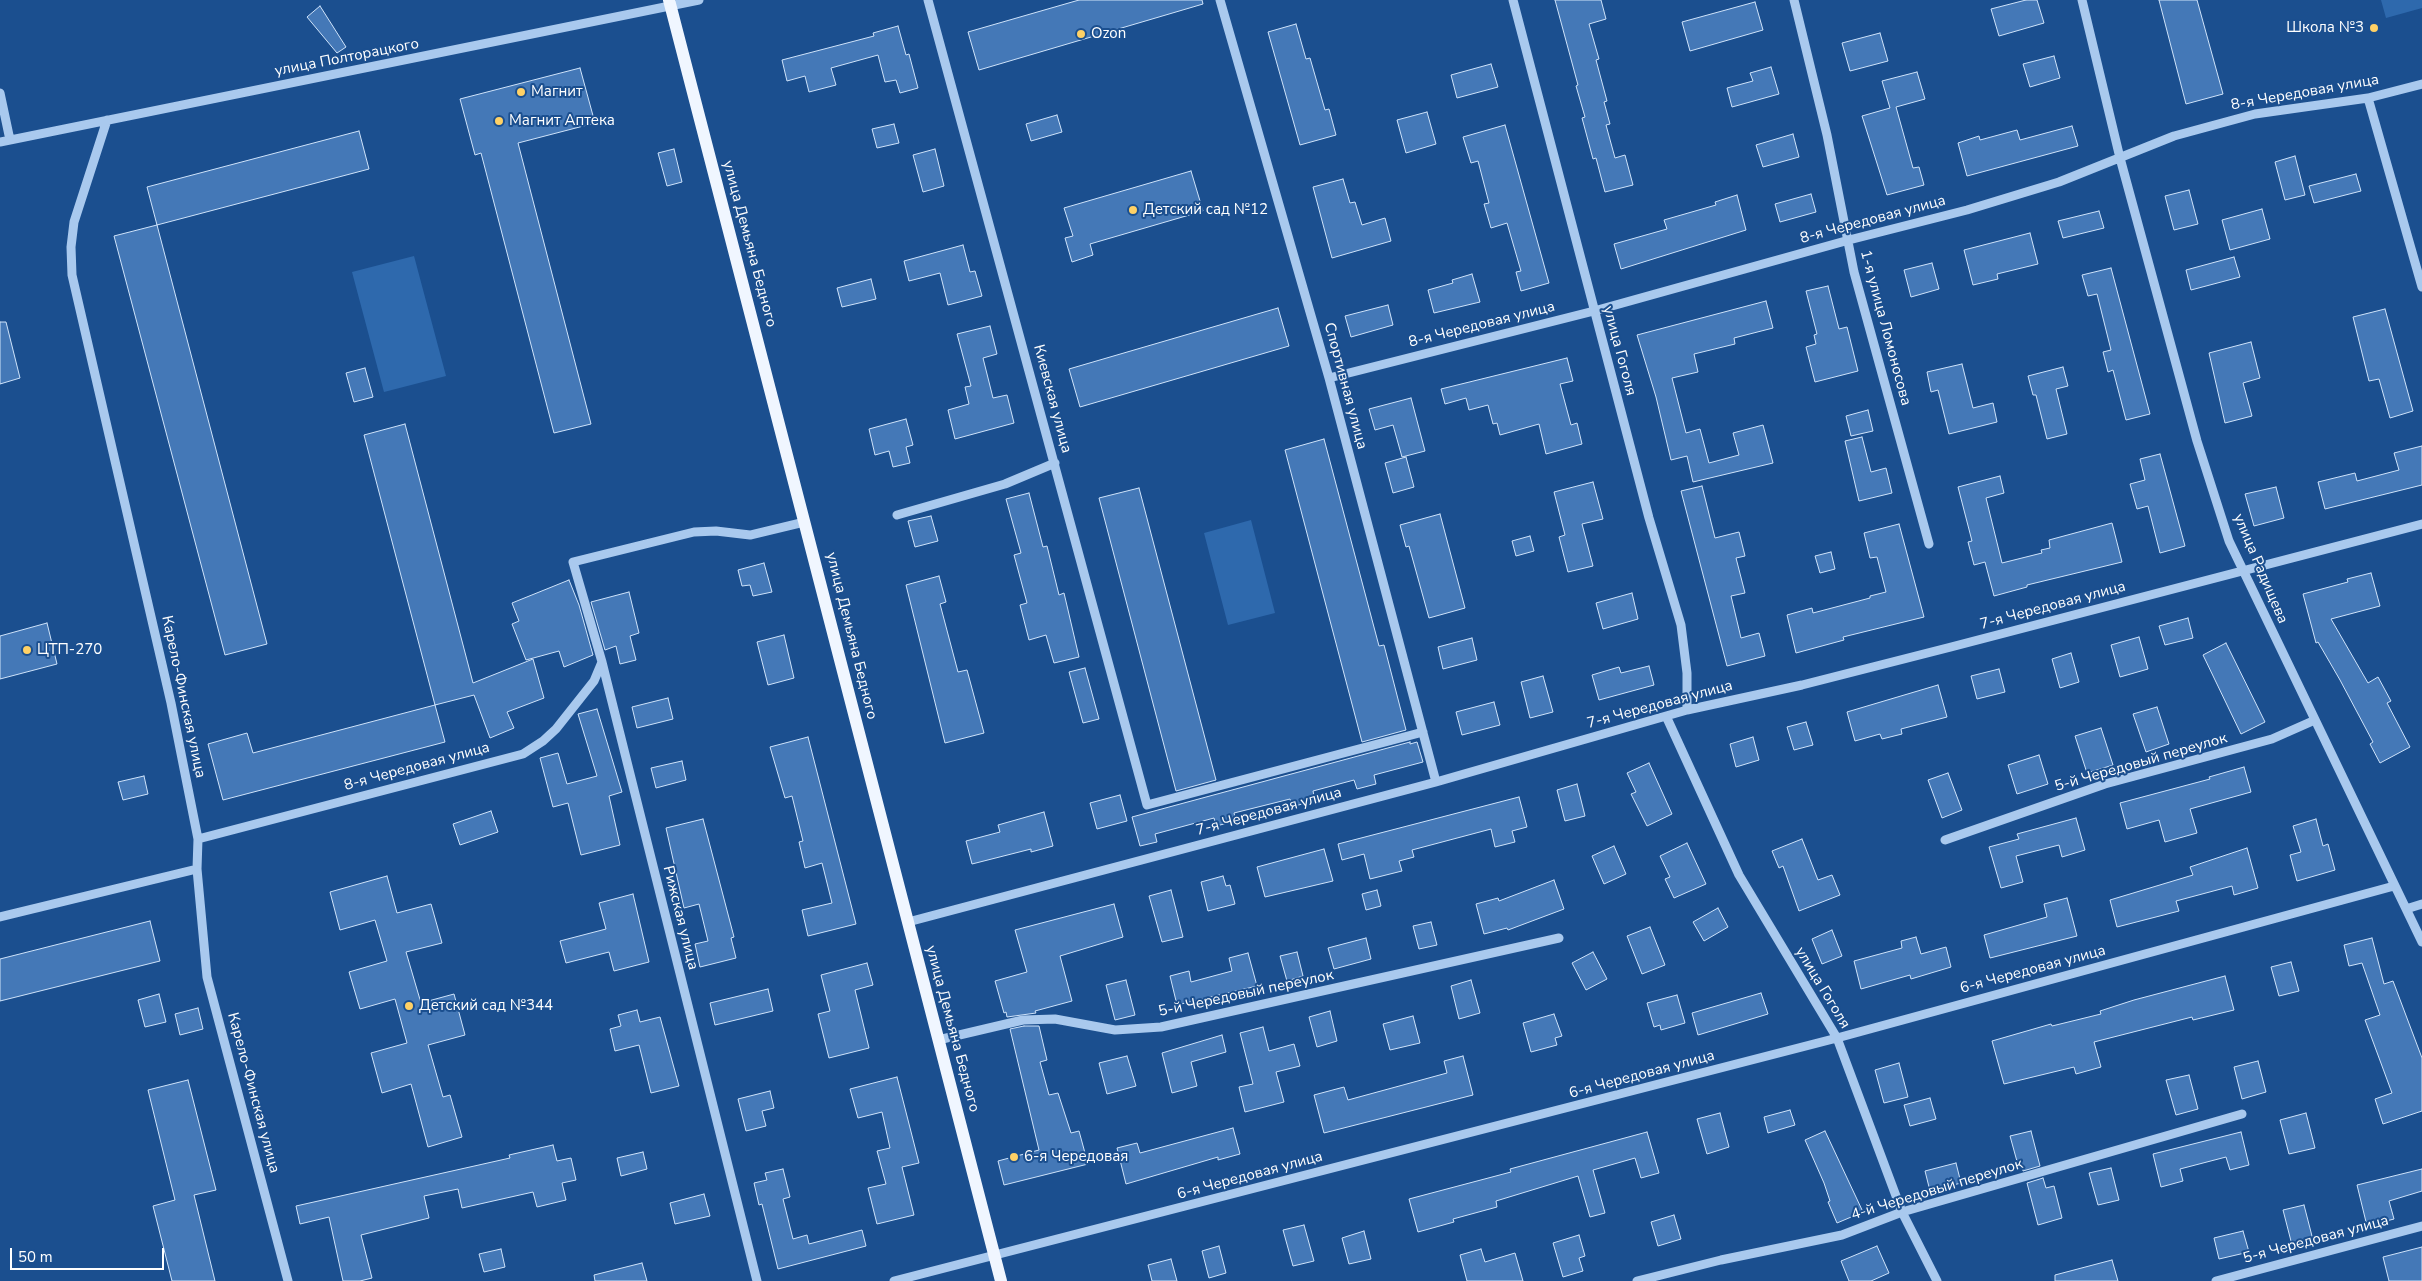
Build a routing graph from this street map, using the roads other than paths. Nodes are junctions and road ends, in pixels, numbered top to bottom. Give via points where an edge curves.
1 (699, 0) edge
2 (928, 0) edge
3 (1220, 0) edge
4 (1513, 0) edge
5 (1794, 0) edge
6 (2082, 0) edge
7 (670, 3) edge
8 (2422, 84) edge
9 (0, 93) edge
10 (2368, 98) junction
11 (107, 120) junction
12 (10, 140) junction
13 (0, 142) edge
14 (2120, 158) junction
15 (1849, 240) junction
16 (2422, 287) edge
17 (1594, 311) junction
18 (1329, 378) junction
19 (1055, 463) junction
20 (897, 515) dead end
21 (804, 522) junction
22 (2422, 524) edge
23 (1930, 544) dead end
24 (2242, 571) junction
25 (602, 662) junction
26 (1687, 710) junction
27 (1666, 716) junction
28 (2314, 720) junction
29 (1423, 732) junction
30 (1436, 782) junction
31 (198, 839) junction
32 (1945, 840) dead end
33 (197, 869) junction
34 (2394, 886) junction
35 (2422, 904) edge
36 (2406, 910) junction
37 (0, 917) edge
38 (908, 922) junction
39 (1559, 938) dead end
40 (2422, 942) edge
41 (1837, 1038) junction
42 (938, 1040) junction
43 (2242, 1114) dead end
44 (1902, 1212) junction
45 (2422, 1226) edge
46 (995, 1256) junction
47 (288, 1281) edge
48 (757, 1281) edge
49 (894, 1281) edge
50 (1001, 1281) edge
51 (1637, 1281) edge
52 (1937, 1281) edge
53 (2216, 1281) edge

1 - 7 street, улица Полторацкого
2 - 19 street, Киевская улица
3 - 18 street, Спортивная улица
4 - 17 street, улица Гоголя
5 - 15 street, 1-я улица Ломоносова
6 - 14 street, улица Радищева
7 - 11 street, улица Полторацкого
7 - 21 main road, улица Демьяна Бедного
8 - 10 street, 8-я Чередовая улица
9 - 12 street
10 - 14 street, 8-я Чередовая улица via 2255,114 2174,136
10 - 16 street
11 - 12 street, улица Полторацкого
11 - 31 street, Карело-Финская улица via 74,222 72,275 171,703
12 - 13 street, улица Полторацкого
14 - 15 street, 8-я Чередовая улица via 2041,188
14 - 24 street, улица Радищева via 2197,441
15 - 17 street, 8-я Чередовая улица
15 - 23 street, 1-я улица Ломоносова via 1854,272
17 - 18 street, 8-я Чередовая улица
17 - 26 street, улица Гоголя via 1681,625 1687,673
18 - 29 street, Спортивная улица
19 - 20 street via 1005,484
19 - 29 street, Киевская улица via 1147,805
21 - 25 street, Рижская улица via 750,535 694,532 573,562
21 - 38 main road, улица Демьяна Бедного
22 - 24 street, 7-я Чередовая улица
24 - 26 street, 7-я Чередовая улица via 1933,652
24 - 28 street, улица Радищева
25 - 31 street, 8-я Чередовая улица via 594,681 556,729 543,742 523,754
25 - 48 street, Рижская улица
26 - 27 street, 7-я Чередовая улица
27 - 30 street, 7-я Чередовая улица
27 - 41 street, улица Гоголя via 1740,875
28 - 32 street, 5-й Чередовый переулок via 2272,739 2105,784
28 - 34 street, улица Радищева
29 - 30 street, Спортивная улица
30 - 38 street, 7-я Чередовая улица
31 - 33 street, Карело-Финская улица
33 - 37 street
33 - 47 street, Карело-Финская улица via 207,977
34 - 36 street, улица Радищева
34 - 41 street, 6-я Чередовая улица
35 - 36 street
36 - 40 street, улица Радищева
38 - 42 main road, улица Демьяна Бедного
39 - 42 street, 5-й Чередовый переулок via 1161,1027 1115,1030 1055,1019 1023,1020
41 - 44 street, улица Гоголя
41 - 46 street, 6-я Чередовая улица
42 - 46 main road, улица Демьяна Бедного
43 - 44 street, 4-й Чередовый переулок
44 - 51 street, 4-й Чередовый переулок via 1842,1235
44 - 52 street, улица Гоголя
45 - 53 street, 5-я Чередовая улица
46 - 49 street, 6-я Чередовая улица
46 - 50 main road, улица Демьяна Бедного

